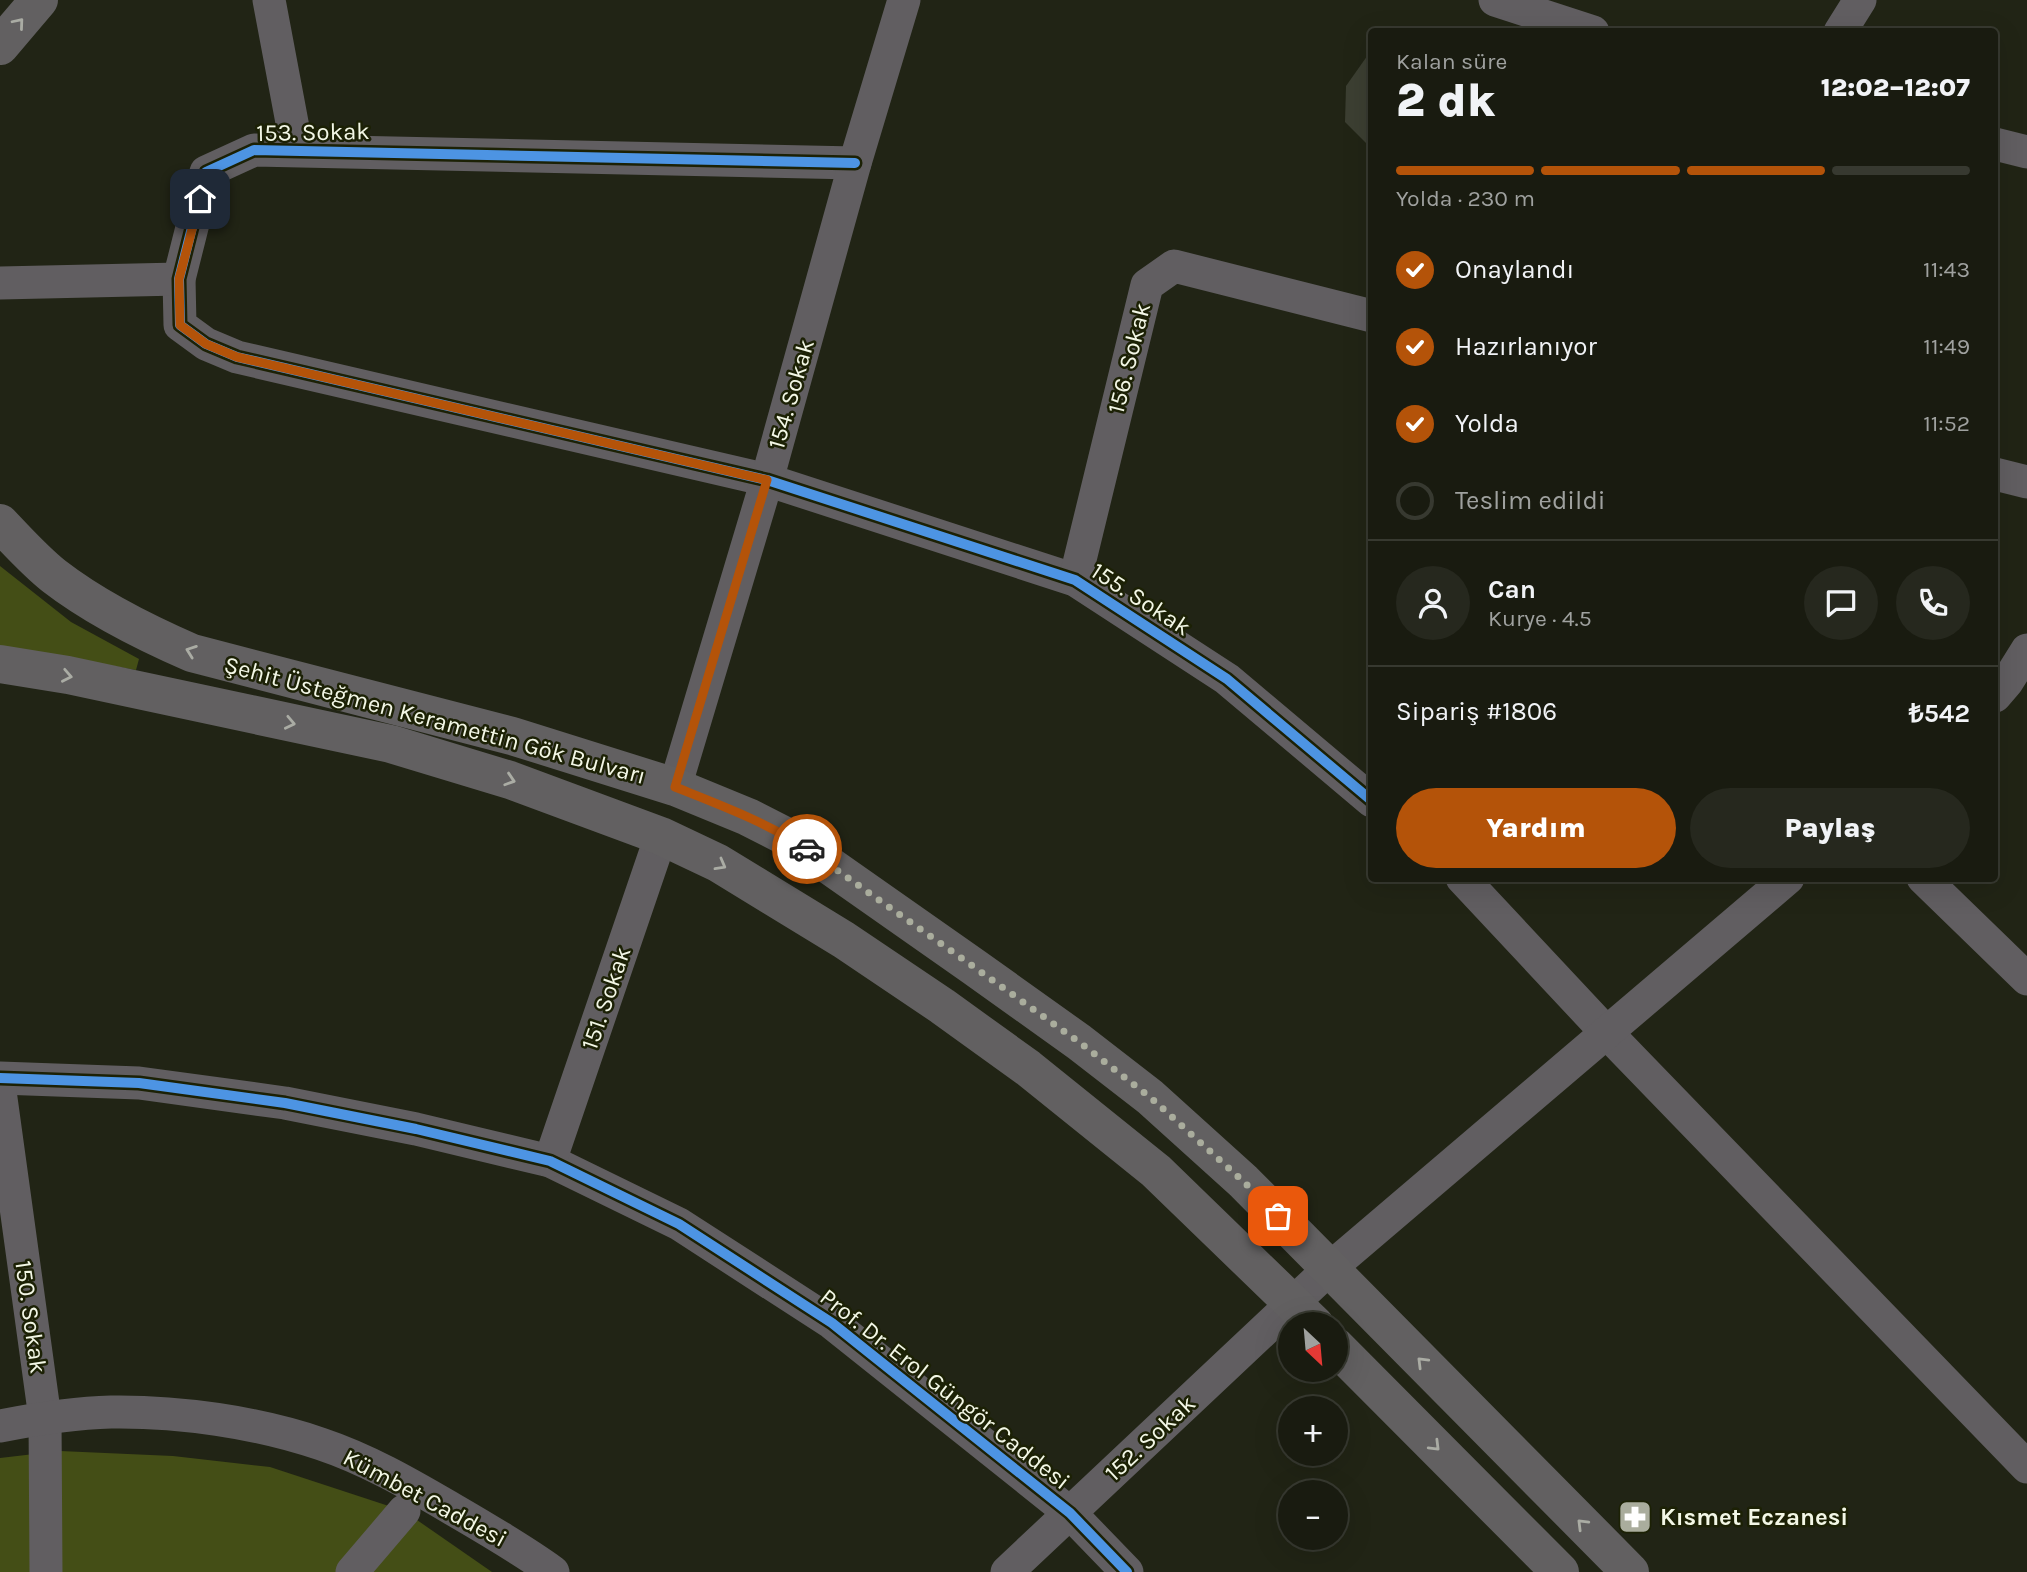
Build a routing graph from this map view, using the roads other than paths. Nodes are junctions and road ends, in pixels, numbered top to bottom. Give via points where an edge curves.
1 (39, 0) edge
2 (268, 0) edge
3 (904, 0) edge
4 (1495, 0) edge
5 (1860, 0) edge
6 (1581, 28) edge
7 (1842, 28) edge
8 (0, 46) edge
9 (1998, 145) edge
10 (297, 149) junction
11 (2027, 152) edge
12 (855, 163) junction
13 (179, 279) junction
14 (0, 283) edge
15 (1368, 315) edge
16 (1998, 475) edge
17 (767, 480) junction
18 (2027, 482) edge
19 (0, 523) edge
20 (1075, 580) junction
21 (2027, 650) edge
22 (0, 664) edge
23 (1998, 692) edge
24 (675, 787) junction
25 (1368, 798) edge
26 (661, 836) junction
27 (1466, 882) edge
28 (1782, 882) edge
29 (1927, 882) edge
30 (2027, 979) edge
31 (1606, 1031) junction
32 (0, 1077) edge
33 (0, 1091) edge
34 (550, 1161) junction
35 (1329, 1269) junction
36 (1302, 1312) edge
37 (1305, 1312) edge
38 (1278, 1336) edge
39 (1348, 1359) edge
40 (45, 1418) junction
41 (0, 1426) edge
42 (2027, 1467) edge
43 (404, 1511) dead end
44 (1070, 1513) junction
45 (46, 1572) edge
46 (352, 1572) edge
47 (553, 1572) edge
48 (1007, 1572) edge
49 (1127, 1572) edge
50 (1560, 1572) edge
51 (1630, 1572) edge

8 -> 1 main road
2 - 10 street
3 - 12 street, 154. Sokak
4 - 6 street
5 - 7 street
9 - 11 street
10 - 12 street, 153. Sokak
10 - 13 street, 153. Sokak via 254,149 206,172
12 - 17 street, 154. Sokak
13 - 14 street
13 - 17 street, 153. Sokak via 180,325 206,344 237,357
15 - 20 street, 156. Sokak via 1174,266 1147,285
16 - 18 street
17 - 20 street, 155. Sokak
17 - 24 street, 154. Sokak
24 -> 19 main road, Şehit Üsteğmen Keramettin Gök Bulvarı via 512,736 192,653 107,611 54,576
20 - 25 street, 155. Sokak via 1227,679
21 - 23 street
22 -> 26 main road, Şehit Üsteğmen Keramettin Gök Bulvarı via 391,744 510,780
24 - 35 main road, Şehit Üsteğmen Keramettin Gök Bulvarı via 793,840 1079,1042 1171,1115
26 - 34 street, 151. Sokak
26 -> 36 main road, Şehit Üsteğmen Keramettin Gök Bulvarı via 779,899 942,1006 1028,1069 1156,1171
27 - 31 street
28 - 31 street, 152. Sokak
29 - 30 street
31 - 35 street, 152. Sokak
31 - 42 street
32 - 34 street, Prof. Dr. Erol Güngör Caddesi via 139,1083 285,1102
33 - 40 street, 150. Sokak
34 - 44 street, Prof. Dr. Erol Güngör Caddesi via 679,1224 832,1323
35 - 37 street, 152. Sokak
51 -> 35 main road, Şehit Üsteğmen Keramettin Gök Bulvarı
38 - 44 street, 152. Sokak
39 -> 50 main road
40 - 41 street, Kümbet Caddesi
40 - 45 street, 150. Sokak
40 - 47 street, Kümbet Caddesi via 110,1412 174,1414 259,1427 321,1444 393,1475
43 - 46 street
44 - 48 street, 152. Sokak
44 - 49 street, Prof. Dr. Erol Güngör Caddesi

